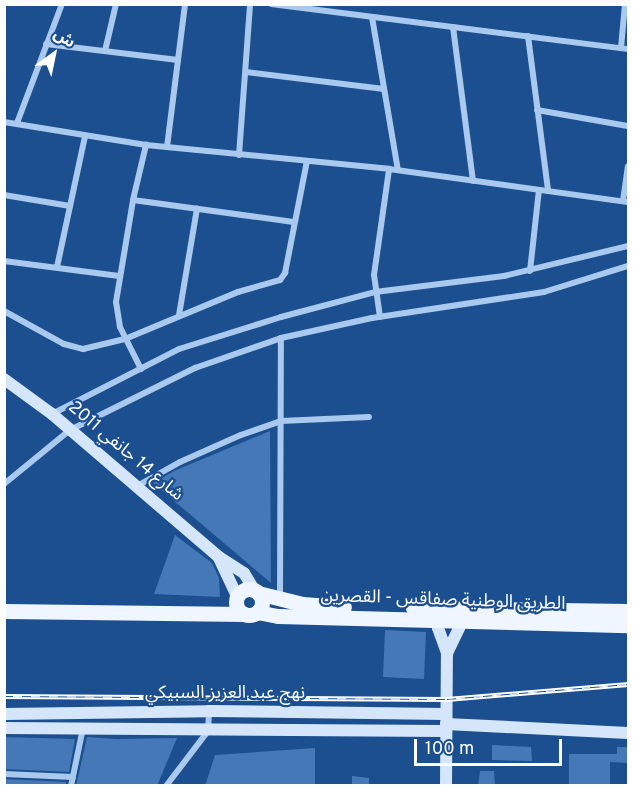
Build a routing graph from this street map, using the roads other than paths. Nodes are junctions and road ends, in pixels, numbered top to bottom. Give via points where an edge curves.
1 (62, 4) edge
2 (116, 4) edge
3 (185, 4) edge
4 (250, 4) edge
5 (271, 4) edge
6 (625, 4) edge
7 (372, 17) junction
8 (453, 27) junction
9 (528, 36) junction
10 (46, 44) junction
11 (625, 48) edge
12 (105, 51) junction
13 (178, 60) junction
14 (246, 72) junction
15 (384, 89) junction
16 (537, 110) junction
17 (4, 122) edge
18 (17, 123) junction
19 (628, 126) edge
20 (85, 136) junction
21 (146, 145) junction
22 (167, 147) junction
23 (239, 154) junction
24 (307, 161) junction
25 (628, 166) edge
26 (389, 169) junction
27 (398, 170) junction
28 (473, 181) junction
29 (538, 190) junction
30 (548, 191) junction
31 (4, 195) edge
32 (133, 200) junction
33 (626, 202) edge
34 (70, 206) junction
35 (197, 209) junction
36 (293, 222) junction
37 (628, 246) edge
38 (4, 261) edge
39 (628, 266) edge
40 (57, 267) junction
41 (530, 270) junction
42 (119, 276) junction
43 (375, 292) junction
44 (4, 311) edge
45 (179, 315) junction
46 (380, 317) junction
47 (281, 338) junction
48 (124, 339) junction
49 (141, 369) junction
50 (4, 379) edge
51 (52, 414) junction
52 (369, 417) dead end
53 (281, 421) junction
54 (70, 430) junction
55 (4, 483) edge
56 (137, 486) junction
57 (219, 557) junction
58 (257, 592) junction
59 (236, 598) junction
60 (280, 599) junction
61 (4, 611) edge
62 (628, 611) edge
63 (206, 613) junction
64 (250, 613) junction
65 (438, 614) junction
66 (463, 614) junction
67 (628, 625) edge
68 (447, 653) junction
69 (209, 711) junction
70 (4, 714) edge
71 (446, 723) junction
72 (4, 728) edge
73 (83, 728) junction
74 (208, 731) junction
75 (628, 733) edge
76 (4, 774) edge
77 (73, 777) junction
78 (72, 786) edge
79 (166, 786) edge
80 (447, 786) edge

1 - 10 street
2 - 12 street
3 - 13 street
4 - 14 street
5 - 7 street
6 - 11 street
7 - 8 street
7 - 15 street
8 - 9 street
8 - 28 street
9 - 11 street
9 - 16 street
10 - 12 street
10 - 18 street
12 - 13 street
13 - 22 street
14 - 15 street
14 - 23 street
15 - 27 street
16 - 19 street
16 - 30 street
17 - 18 street
18 - 20 street
20 - 21 street
20 - 34 street
21 - 22 street
21 - 32 street
22 - 23 street
23 - 24 street
24 - 26 street
24 - 36 street
25 - 33 street
26 - 27 street
26 - 43 street
27 - 28 street
28 - 29 street
29 - 30 street
29 - 41 street
30 - 33 street
31 - 34 street
32 - 35 street
32 - 42 street
34 - 40 street
35 - 36 street
35 - 45 street
36 - 45 street via 285,273 280,280
37 - 41 street
38 - 40 street
39 - 46 street via 544,292
40 - 42 street
41 - 43 street
42 - 48 street via 117,316
43 - 46 street
43 - 49 street via 179,349
44 - 48 street via 76,348
45 - 48 street
46 - 47 street
47 - 53 street
47 - 54 street via 195,368
48 - 49 street
49 - 51 street
50 - 51 street, شارع 14 جانفي 2011
51 - 54 street, شارع 14 جانفي 2011
52 - 53 street
53 - 56 street via 190,458
53 - 60 street
54 - 55 street
54 - 56 street, شارع 14 جانفي 2011
56 - 57 street, شارع 14 جانفي 2011
57 - 58 street, شارع 14 جانفي 2011 via 244,573
57 - 59 street, شارع 14 جانفي 2011
58 - 59 main road via 247,589
58 - 60 main road, الطريق الوطنية صفاقس - القصرين
58 - 64 main road via 262,601
59 - 63 main road, الطريق الوطنية صفاقس - القصرين via 226,608
59 - 64 main road via 238,609
60 - 65 main road, الطريق الوطنية صفاقس - القصرين
61 - 63 main road, الطريق الوطنية صفاقس - القصرين
62 - 66 main road, الطريق الوطنية صفاقس - القصرين
63 - 64 main road, الطريق الوطنية صفاقس - القصرين
64 - 65 main road, الطريق الوطنية صفاقس - القصرين
65 - 66 main road, الطريق الوطنية صفاقس - القصرين
65 - 68 street
66 - 67 main road, الطريق الوطنية صفاقس - القصرين
66 - 68 street
68 - 71 street
69 - 70 street, نهج عبد العزيز السبيكي
69 - 71 street, نهج عبد العزيز السبيكي
69 - 74 street
71 - 74 street, نهج عبد العزيز السبيكي
71 - 75 street, نهج عبد العزيز السبيكي
71 - 80 street
72 - 73 street, نهج عبد العزيز السبيكي
73 - 74 street, نهج عبد العزيز السبيكي
73 - 77 street
74 - 79 street
76 - 77 street
77 - 78 street

